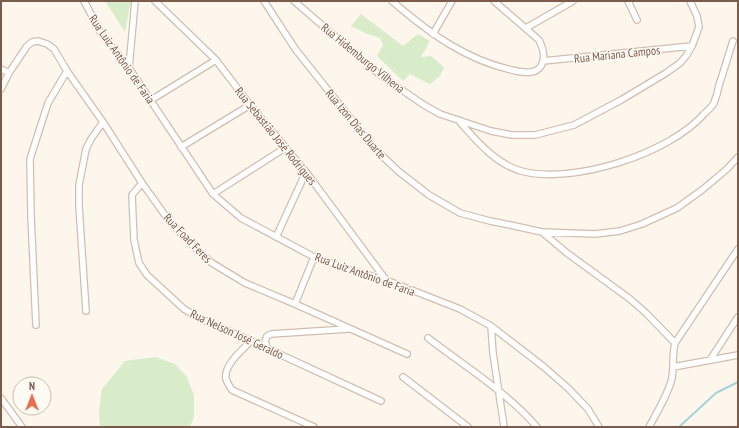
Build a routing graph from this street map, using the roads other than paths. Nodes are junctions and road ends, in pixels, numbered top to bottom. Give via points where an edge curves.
1 (84, 1) edge
2 (135, 1) edge
3 (155, 1) edge
4 (264, 1) edge
5 (294, 1) edge
6 (392, 1) edge
7 (452, 1) edge
8 (494, 1) edge
9 (574, 1) edge
10 (628, 1) edge
11 (690, 1) edge
12 (567, 2) edge
13 (637, 20) dead end
14 (526, 28) junction
15 (433, 34) junction
16 (733, 42) dead end
17 (692, 46) junction
18 (216, 60) junction
19 (543, 61) junction
20 (129, 68) junction
21 (1, 69) edge
22 (67, 71) junction
23 (9, 73) junction
24 (1, 89) edge
25 (151, 100) junction
26 (250, 105) junction
27 (458, 120) junction
28 (103, 122) junction
29 (181, 147) junction
30 (285, 148) junction
31 (738, 157) edge
32 (306, 172) junction
33 (142, 183) junction
34 (213, 194) junction
35 (542, 232) junction
36 (276, 237) junction
37 (738, 249) edge
38 (314, 257) junction
39 (386, 280) junction
40 (295, 304) junction
41 (86, 312) dead end
42 (738, 317) edge
43 (36, 325) dead end
44 (491, 326) junction
45 (349, 329) junction
46 (428, 338) dead end
47 (252, 341) junction
48 (675, 343) junction
49 (267, 348) junction
50 (407, 354) dead end
51 (738, 355) edge
52 (710, 360) junction
53 (673, 368) junction
54 (403, 376) dead end
55 (498, 392) junction
56 (1, 398) edge
57 (381, 401) dead end
58 (22, 427) edge
59 (314, 427) edge
60 (468, 427) edge
61 (504, 427) edge
62 (537, 427) edge
63 (599, 427) edge
64 (649, 427) edge

1 - 20 street, Rua Luiz Antônio de Faria via 101,33
2 - 20 street
3 - 18 street, Rua Sebastião José Rodrigues
4 - 35 street, Rua Izon Dias Duarte via 305,62 374,148 398,171 429,195 460,212
5 - 27 street, Rua Hidemburgo Vilhena via 380,75 440,114
6 - 15 street
7 - 15 street
8 - 14 street
9 - 12 street
10 - 13 street
11 - 17 street, Rua Hidemburgo Vilhena via 699,27
12 - 14 street
14 - 19 street via 539,40 544,50
15 - 19 street via 470,56 504,68 532,72 538,70
16 - 27 street via 714,103 696,123 679,136 630,159 584,171 553,175 520,171 494,158
17 - 19 street, Rua Mariana Campos
17 - 27 street, Rua Hidemburgo Vilhena via 680,63 666,73 574,125 535,135 512,135
18 - 25 street
18 - 26 street, Rua Sebastião José Rodrigues
20 - 25 street, Rua Luiz Antônio de Faria
21 - 23 street
22 - 23 street, Rua Foad Feres via 54,49 38,41 27,46
22 - 28 street, Rua Foad Feres
22 - 43 street via 48,102 30,159
23 - 24 street
25 - 29 street, Rua Luiz Antônio de Faria
26 - 29 street
26 - 30 street, Rua Sebastião José Rodrigues
28 - 33 street, Rua Foad Feres
28 - 41 street via 86,149 79,184
29 - 34 street, Rua Luiz Antônio de Faria
30 - 32 street, Rua Sebastião José Rodrigues
30 - 34 street
31 - 35 street, Rua Izon Dias Duarte via 678,208 642,224 620,231 595,234
32 - 36 street
32 - 39 street, Rua Sebastião José Rodrigues
33 - 40 street, Rua Foad Feres via 170,222 212,263 245,283
33 - 47 street, Rua Nelson José Geraldo via 132,195 132,212 137,256 143,269 184,309
34 - 36 street, Rua Luiz Antônio de Faria via 232,212
35 - 48 street via 630,299
36 - 38 street, Rua Luiz Antônio de Faria
37 - 48 street
38 - 39 street, Rua Luiz Antônio de Faria
38 - 40 street
39 - 44 street, Rua Luiz Antônio de Faria via 460,309
40 - 45 street, Rua Foad Feres
42 - 52 street
44 - 55 street
44 - 63 street, Rua Luiz Antônio de Faria via 568,389 588,409
45 - 49 street via 271,334 265,341
45 - 50 street, Rua Foad Feres
46 - 55 street
47 - 49 street, Rua Nelson José Geraldo
47 - 59 street via 232,361 226,371 226,379 232,390
48 - 53 street via 672,353
49 - 57 street, Rua Nelson José Geraldo
51 - 52 street
52 - 53 street
53 - 64 street via 668,389
54 - 60 street
55 - 61 street
55 - 62 street
56 - 58 street

